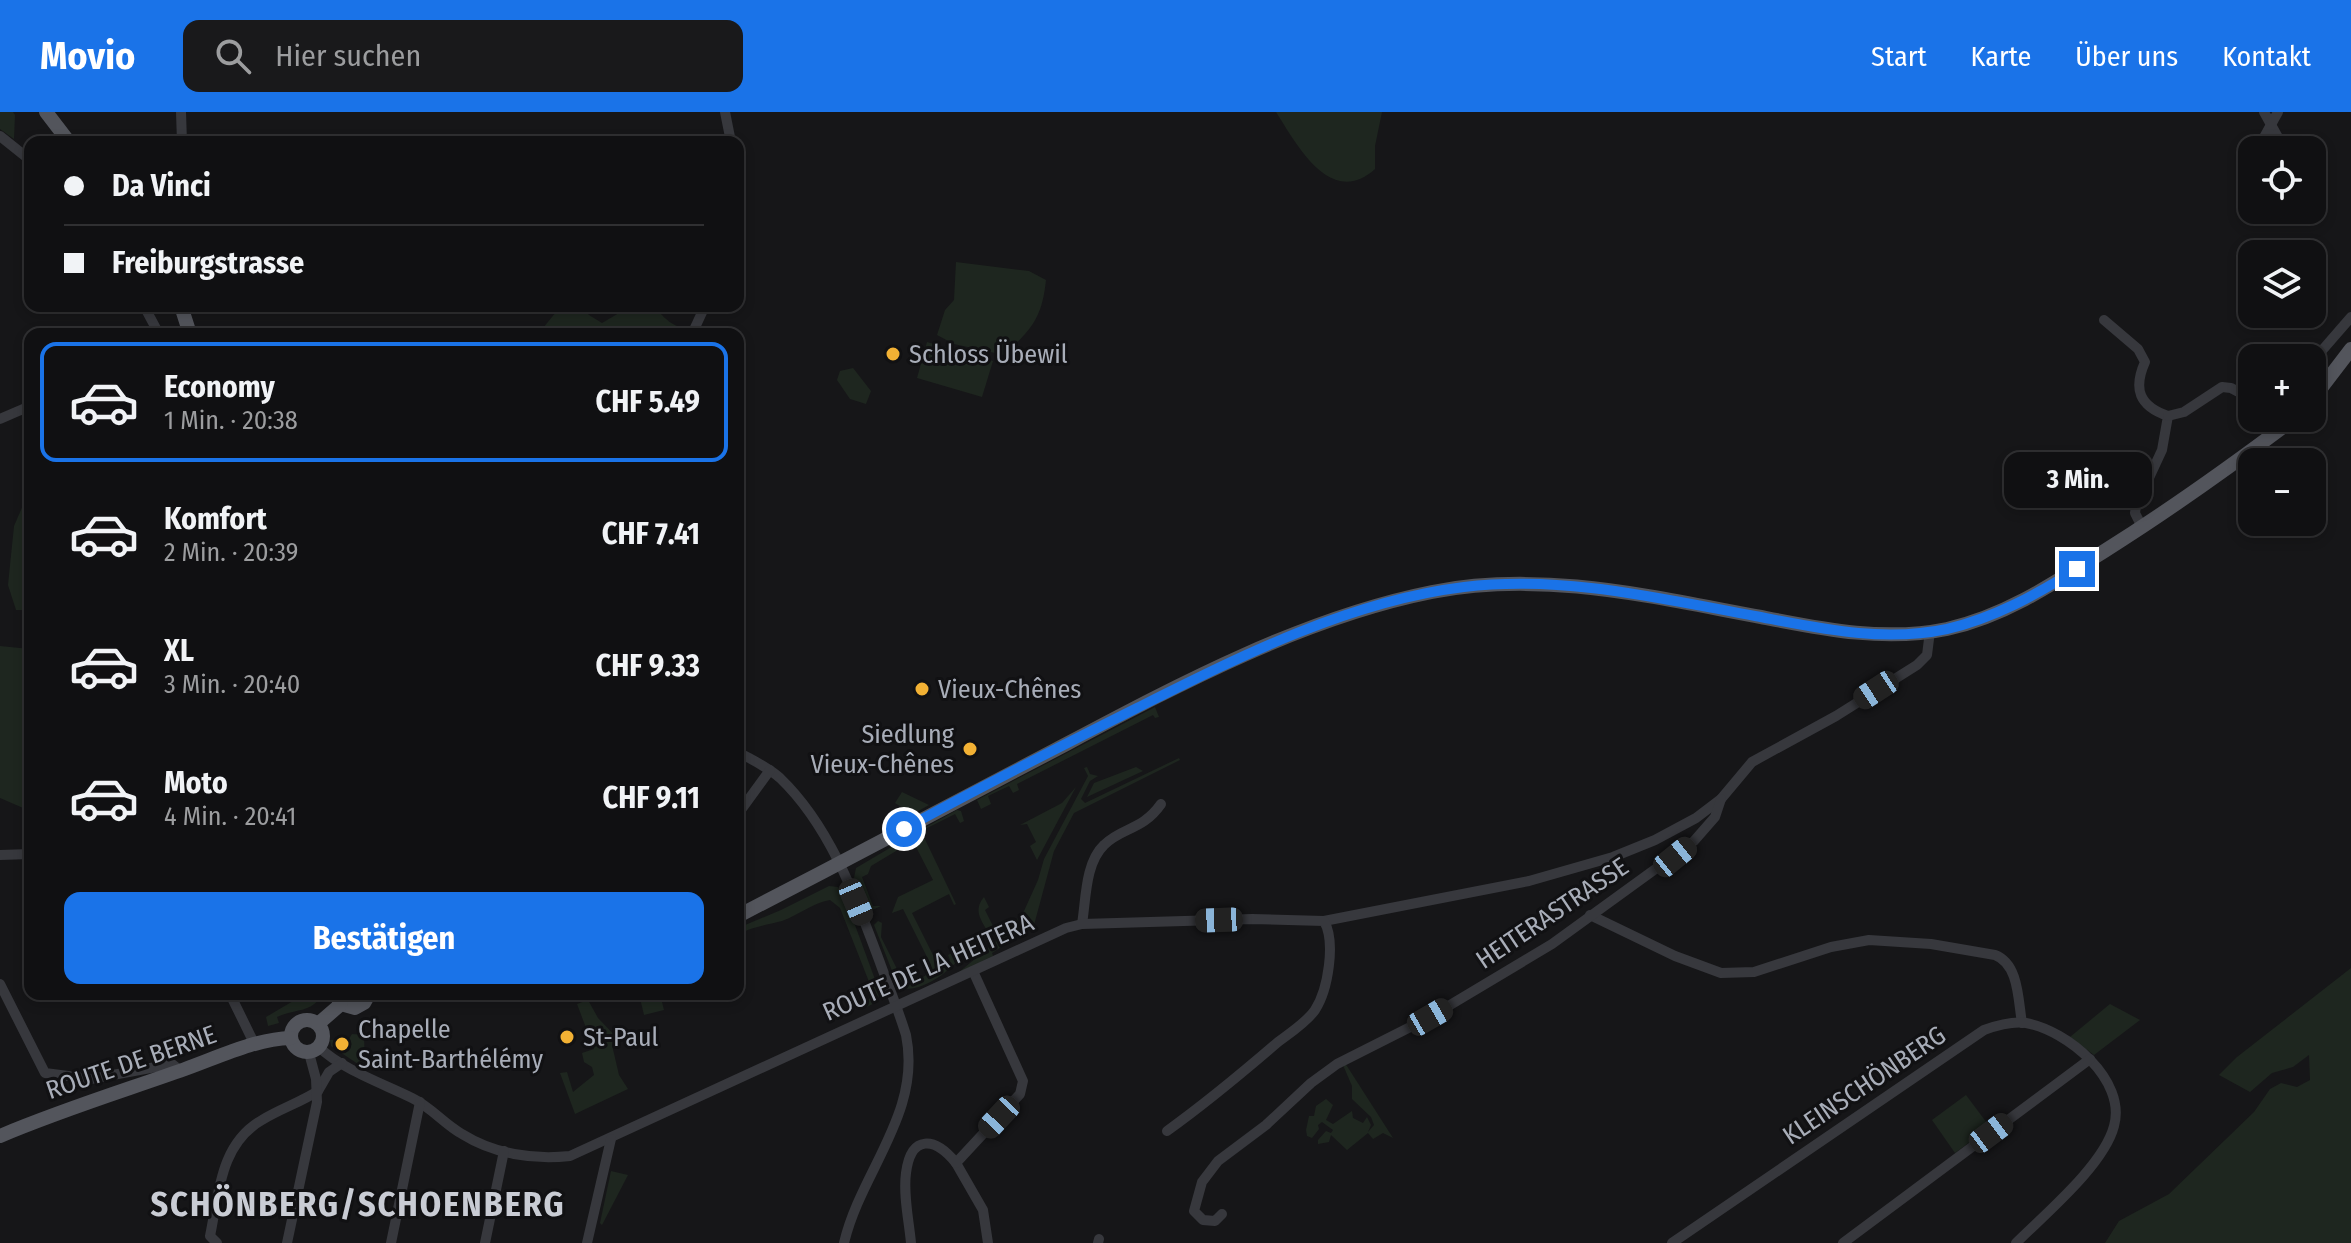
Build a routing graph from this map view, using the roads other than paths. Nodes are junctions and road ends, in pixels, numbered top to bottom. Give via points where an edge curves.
1 (46, 112) edge
2 (181, 112) edge
3 (725, 112) edge
4 (2264, 112) edge
5 (2278, 112) edge
6 (2271, 124) junction
7 (0, 136) edge
8 (64, 136) edge
9 (182, 136) edge
10 (730, 136) edge
11 (2265, 136) edge
12 (2277, 136) edge
13 (24, 155) edge
14 (2351, 317) edge
15 (2104, 320) dead end
16 (2326, 346) edge
17 (2351, 349) edge
18 (2326, 382) edge
19 (2238, 392) edge
20 (24, 409) edge
21 (2168, 416) junction
22 (0, 419) edge
23 (2275, 432) edge
24 (2142, 527) junction
25 (1930, 631) junction
26 (744, 755) edge
27 (770, 770) junction
28 (1721, 799) junction
29 (1161, 804) dead end
30 (744, 806) edge
31 (24, 854) edge
32 (0, 855) edge
33 (839, 864) junction
34 (744, 913) edge
35 (1590, 915) junction
36 (1324, 921) junction
37 (1082, 924) junction
38 (973, 971) junction
39 (0, 984) edge
40 (233, 1000) edge
41 (337, 1000) edge
42 (340, 1000) edge
43 (366, 1000) edge
44 (897, 1005) junction
45 (2022, 1023) junction
46 (318, 1024) junction
47 (291, 1038) junction
48 (255, 1045) junction
49 (314, 1050) junction
50 (2090, 1059) junction
51 (342, 1063) junction
52 (181, 1071) junction
53 (318, 1091) junction
54 (420, 1102) junction
55 (1167, 1131) dead end
56 (0, 1136) edge
57 (611, 1139) junction
58 (0, 1147) edge
59 (504, 1151) junction
60 (956, 1163) junction
61 (1222, 1214) dead end
62 (217, 1243) edge
63 (287, 1243) edge
64 (391, 1243) edge
65 (485, 1243) edge
66 (587, 1243) edge
67 (844, 1243) edge
68 (911, 1243) edge
69 (988, 1243) edge
70 (1672, 1243) edge
71 (1843, 1243) edge
72 (2016, 1243) edge

1 - 8 main road
2 - 9 street
3 - 10 street
4 - 6 street
5 - 6 street
6 - 11 street
6 - 12 street
7 - 13 street
14 - 16 street
15 - 21 street via 2138,349 2145,362 2138,376 2145,404
17 - 18 main road
19 - 21 street via 2222,387 2184,412
20 - 22 street
21 - 24 street via 2162,450 2136,506
23 - 24 main road
24 - 25 main road via 2031,597 1973,621
25 - 28 street via 1927,655 1917,665 1752,762
25 - 33 main road via 1839,632 1566,585 1491,584 1414,596 1323,624 1219,668
26 - 27 street
27 - 30 street
27 - 33 street via 809,810
28 - 35 street, HEITERASTRASSE via 1715,817 1694,841
28 - 36 street, HEITERASTRASSE via 1677,830 1613,857 1529,881
29 - 37 street via 1143,824 1104,845 1090,874
31 - 32 street
33 - 34 main road
33 - 44 street
35 - 45 street via 1721,973 1754,972 1869,940 1995,955 2012,970
35 - 61 street, HEITERASTRASSE via 1489,983 1311,1083 1218,1161 1202,1182 1194,1211 1203,1220 1215,1221
36 - 37 street, ROUTE DE LA HEITERA
36 - 55 street via 1328,971 1314,1012
37 - 38 street, ROUTE DE LA HEITERA
38 - 44 street, ROUTE DE LA HEITERA
38 - 60 street via 1023,1081 1020,1094
39 - 52 street via 42,1069 50,1075 91,1079 172,1064
40 - 48 street
41 - 46 main road
42 - 43 main road via 355,1008
44 - 57 street, ROUTE DE LA HEITERA
44 - 67 street via 910,1054 906,1092
45 - 50 street via 2042,1027
45 - 70 street, KLEINSCHÖNBERG via 1984,1030
46 - 47 main road via 303,1020
46 - 49 main road via 324,1035
47 - 48 main road, ROUTE DE BERNE
47 - 49 main road via 297,1049
48 - 52 main road, ROUTE DE BERNE
49 - 51 street, ROUTE DE LA HEITERA
49 - 53 street
50 - 71 street
50 - 72 street via 2104,1074 2116,1123 2075,1185
51 - 53 street via 329,1072
51 - 54 street, ROUTE DE LA HEITERA
52 - 56 main road, ROUTE DE BERNE
53 - 62 street via 240,1136 224,1165 210,1236
53 - 63 street
54 - 59 street, ROUTE DE LA HEITERA via 462,1135
54 - 64 street
56 - 58 main road, ROUTE DE BERNE
57 - 59 street, ROUTE DE LA HEITERA via 570,1156 541,1159
57 - 66 street
59 - 65 street
60 - 68 street via 932,1143 913,1152 906,1172
60 - 69 street via 983,1210

